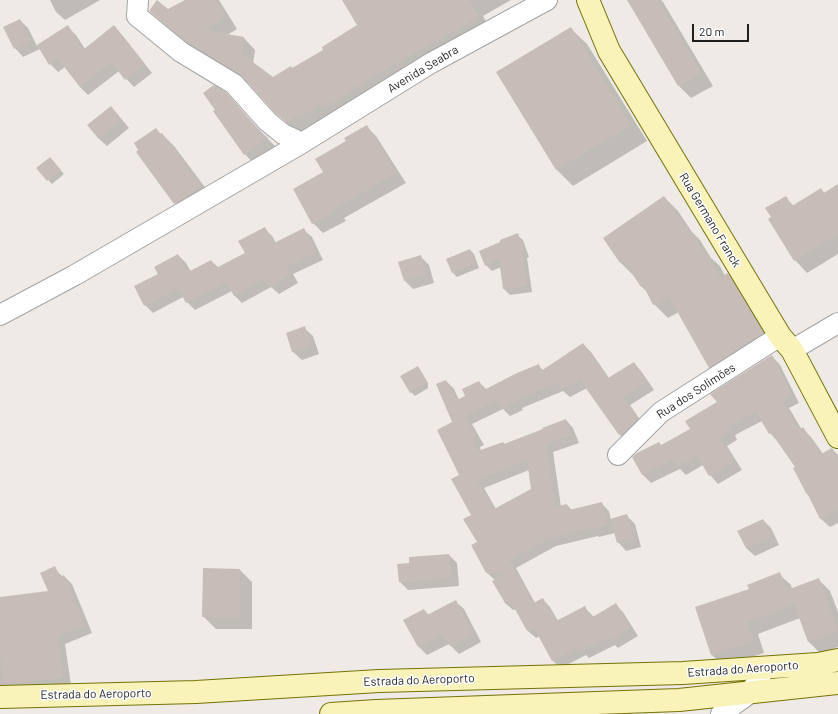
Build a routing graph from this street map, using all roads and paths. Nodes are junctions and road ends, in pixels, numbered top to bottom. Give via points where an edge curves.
1 (138, 0) edge
2 (547, 0) edge
3 (588, 0) edge
4 (302, 143) junction
5 (0, 315) edge
6 (838, 323) edge
7 (786, 343) junction
8 (838, 437) edge
9 (618, 455) dead end
10 (828, 662) edge
11 (765, 668) junction
12 (838, 683) edge
13 (750, 693) junction
14 (0, 697) edge
15 (331, 714) edge
16 (721, 714) edge

1 - 4 street via 137,16 181,52 234,84 266,121 283,134
2 - 4 street, Avenida Seabra via 431,63
3 - 7 main road, Rua Germano Franck via 609,51
4 - 5 street, Avenida Seabra via 75,275
6 - 7 street, Rua dos Solimões
7 - 8 main road, Rua Germano Franck
7 - 9 street, Rua dos Solimões via 661,412
10 - 11 main road, Estrada do Aeroporto
11 - 13 street
11 - 14 main road, Estrada do Aeroporto via 683,673 379,681 196,692
12 - 13 main road, Estrada do Aeroporto
13 - 15 main road, Estrada do Aeroporto via 679,700
13 - 16 street

